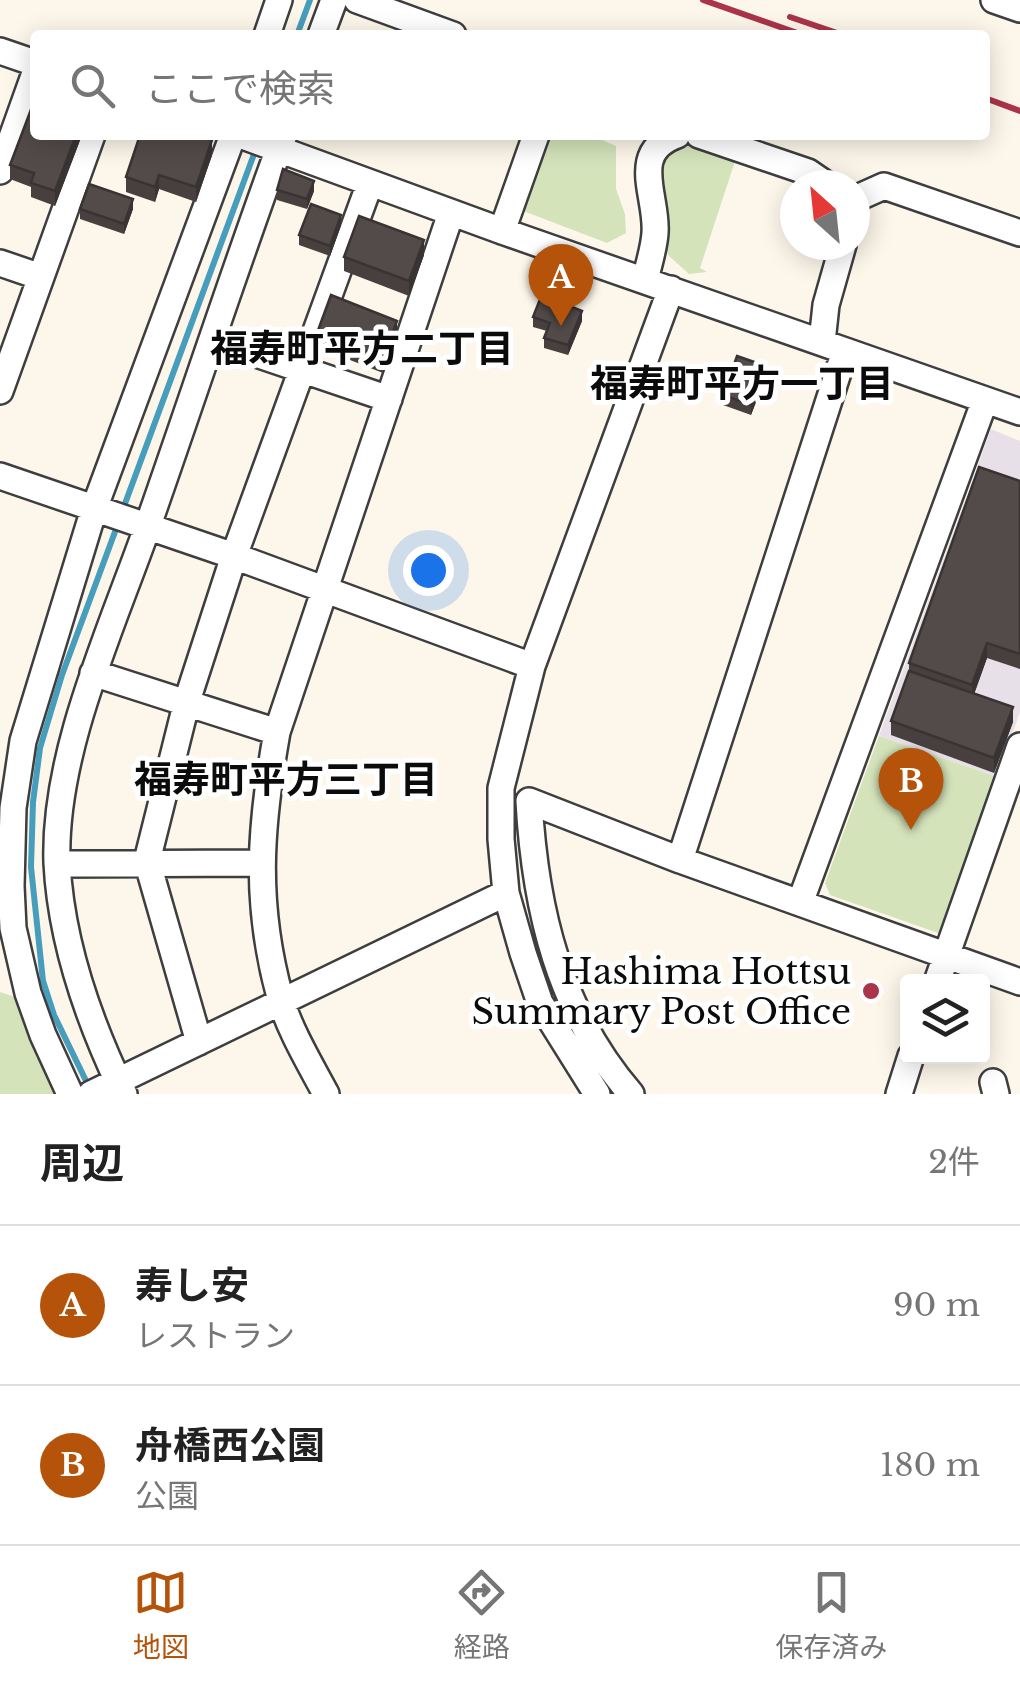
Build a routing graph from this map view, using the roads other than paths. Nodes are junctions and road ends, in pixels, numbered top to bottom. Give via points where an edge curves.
1 (279, 0) edge
2 (334, 0) edge
3 (356, 0) edge
4 (994, 0) edge
5 (1020, 9) edge
6 (269, 30) edge
7 (323, 30) edge
8 (439, 30) edge
9 (0, 51) edge
10 (30, 61) edge
11 (30, 86) edge
12 (90, 140) edge
13 (259, 140) edge
14 (259, 140) edge
15 (262, 140) edge
16 (534, 140) edge
17 (714, 140) edge
18 (648, 144) edge
19 (802, 170) edge
20 (0, 171) edge
21 (370, 183) junction
22 (870, 192) edge
23 (451, 213) junction
24 (502, 231) junction
25 (1020, 233) edge
26 (840, 260) edge
27 (0, 263) edge
28 (41, 278) junction
29 (645, 281) junction
30 (671, 289) junction
31 (212, 339) junction
32 (833, 347) junction
33 (302, 371) junction
34 (0, 391) edge
35 (389, 400) junction
36 (985, 400) junction
37 (1020, 412) edge
38 (0, 476) edge
39 (101, 512) junction
40 (142, 526) junction
41 (234, 556) junction
42 (325, 590) junction
43 (532, 666) junction
44 (93, 673) junction
45 (187, 702) junction
46 (277, 732) junction
47 (1020, 746) edge
48 (680, 860) junction
49 (147, 861) junction
50 (261, 863) junction
51 (58, 864) junction
52 (506, 894) junction
53 (800, 903) junction
54 (941, 969) edge
55 (1020, 982) edge
56 (0, 983) edge
57 (28, 993) junction
58 (281, 1000) junction
59 (199, 1042) junction
60 (908, 1064) edge
61 (111, 1088) edge
62 (70, 1094) edge
63 (326, 1094) edge
64 (597, 1094) edge
65 (631, 1094) edge
66 (898, 1094) edge

1 - 6 street
2 - 7 street
3 - 8 street
4 - 5 street
9 - 10 street
11 - 20 street
12 - 28 street
13 - 31 street
14 - 39 street
15 - 21 street
16 - 24 street
17 - 19 street
18 - 29 street via 655,232
21 - 23 street
21 - 33 street
22 - 25 street via 884,186
23 - 24 street
23 - 35 street
24 - 29 street
26 - 32 street via 826,305
27 - 28 street
28 - 34 street
29 - 30 street
30 - 32 street
30 - 43 street
31 - 33 street
31 - 40 street
32 - 36 street
32 - 48 street
33 - 35 street
33 - 41 street
35 - 42 street
36 - 37 street
36 - 53 street
38 - 39 street
39 - 40 street
39 - 57 street via 23,741 10,886
40 - 41 street
40 - 44 street
41 - 42 street
41 - 45 street
42 - 43 street
42 - 46 street
43 - 52 street via 501,788
44 - 45 street
44 - 51 street via 59,812
45 - 46 street
45 - 49 street
46 - 50 street via 262,812
47 - 54 street
48 - 53 street
48 - 65 street via 529,801 532,865 552,954 591,1039
49 - 50 street
49 - 51 street
49 - 59 street
50 - 58 street via 261,899
51 - 61 street via 71,951
52 - 58 street
52 - 64 street via 540,1002
53 - 54 street
54 - 55 street
56 - 57 street
57 - 62 street
58 - 59 street
58 - 63 street
59 - 61 street
60 - 66 street

